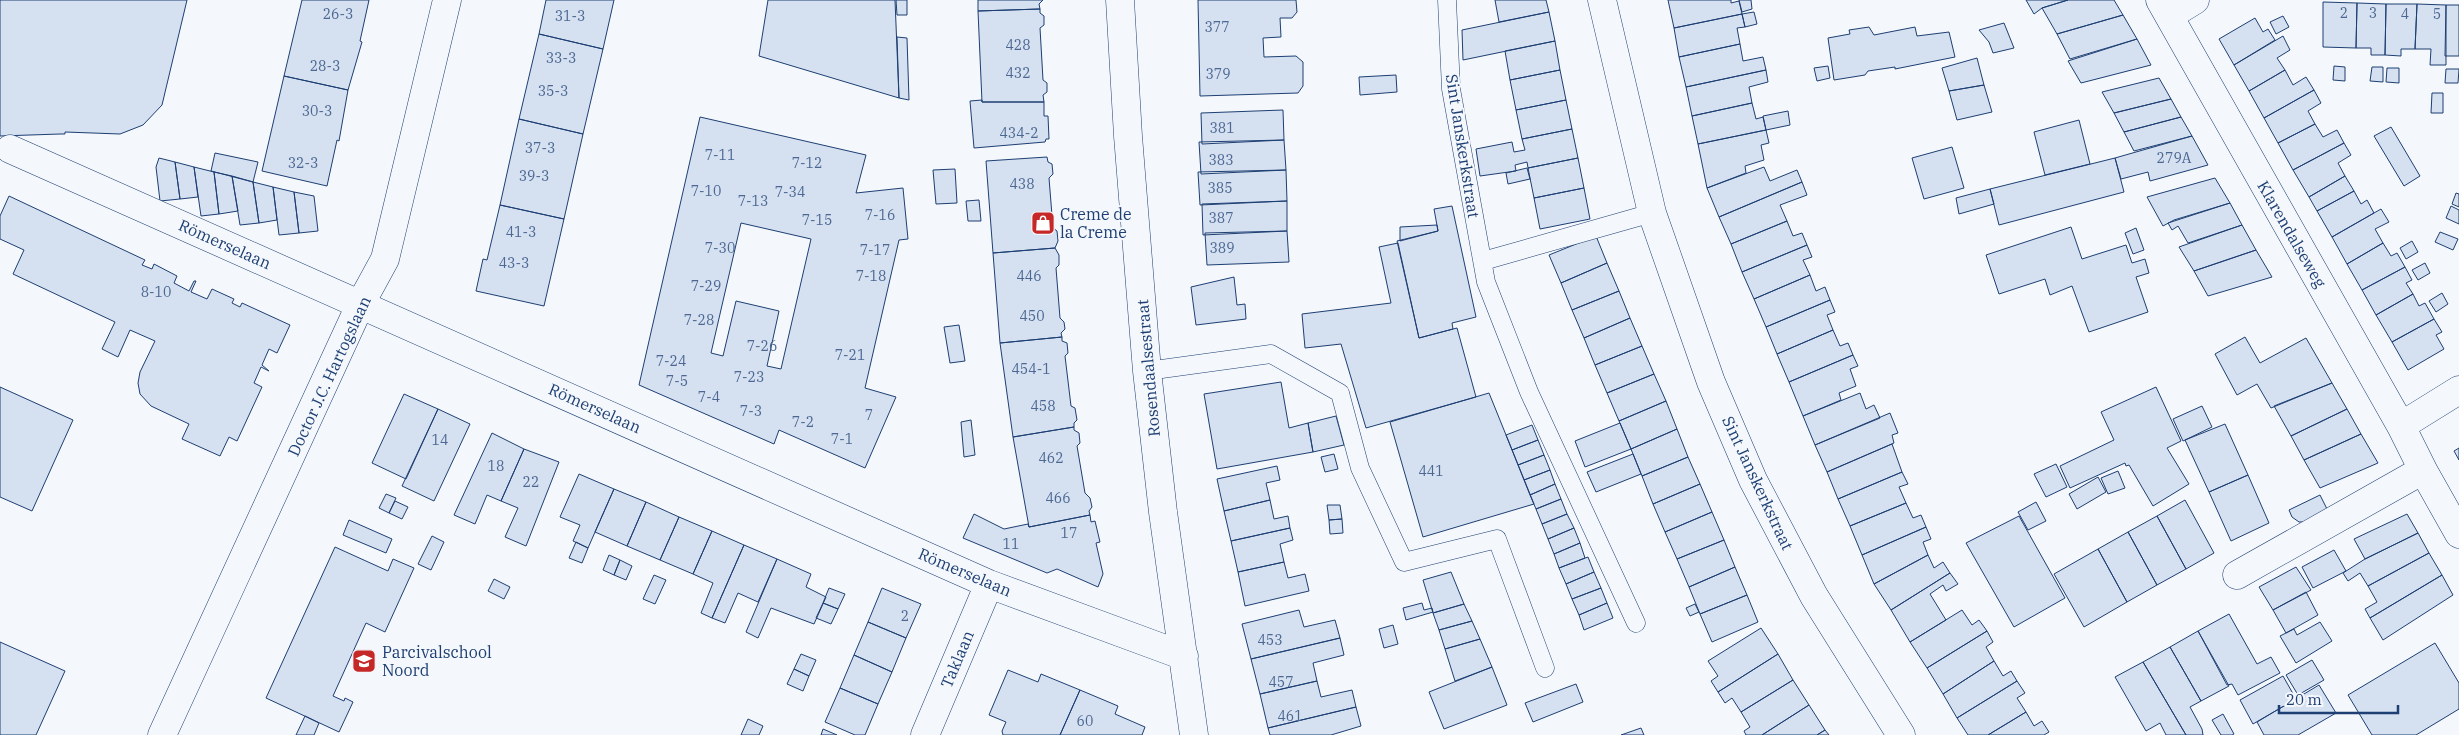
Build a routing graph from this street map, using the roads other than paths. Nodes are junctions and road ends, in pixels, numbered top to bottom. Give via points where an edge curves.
1 (447, 0) edge
2 (1120, 0) edge
3 (1448, 0) edge
4 (1602, 0) edge
5 (2195, 0) edge
6 (2164, 8) edge
7 (10, 149) dead end
8 (1652, 214) junction
9 (1483, 262) junction
10 (361, 304) junction
11 (1147, 371) junction
12 (2459, 390) edge
13 (2401, 426) junction
14 (2423, 470) junction
15 (2459, 534) edge
16 (2236, 575) dead end
17 (989, 584) junction
18 (1636, 623) dead end
19 (1184, 656) junction
20 (1545, 668) dead end
21 (162, 735) edge
22 (925, 735) edge
23 (1194, 735) edge
24 (1901, 735) edge

1 - 10 street, Doctor J.C. Hartogslaan via 385,259
2 - 11 street, Rosendaalsestraat
3 - 9 lane, Sint Janskerkstraat via 1451,89
4 - 8 street, Sint Janskerkstraat
5 - 6 street
6 - 13 street, Klarendalseweg
7 - 10 street, Römerselaan
8 - 9 lane
8 - 24 street, Sint Janskerkstraat via 1712,382 1753,480 1814,596
9 - 18 lane, Sint Janskerkstraat via 1486,282 1530,392
10 - 17 street, Römerselaan
10 - 21 street, Doctor J.C. Hartogslaan
11 - 19 street, Rosendaalsestraat
11 - 20 lane via 1271,354 1340,393 1360,468 1404,562 1497,539
12 - 13 street
13 - 14 street, Klarendalseweg
14 - 15 street, Klarendalseweg
14 - 16 street
17 - 19 street, Römerselaan
17 - 22 street, Taklaan
19 - 23 street, Rosendaalsestraat

